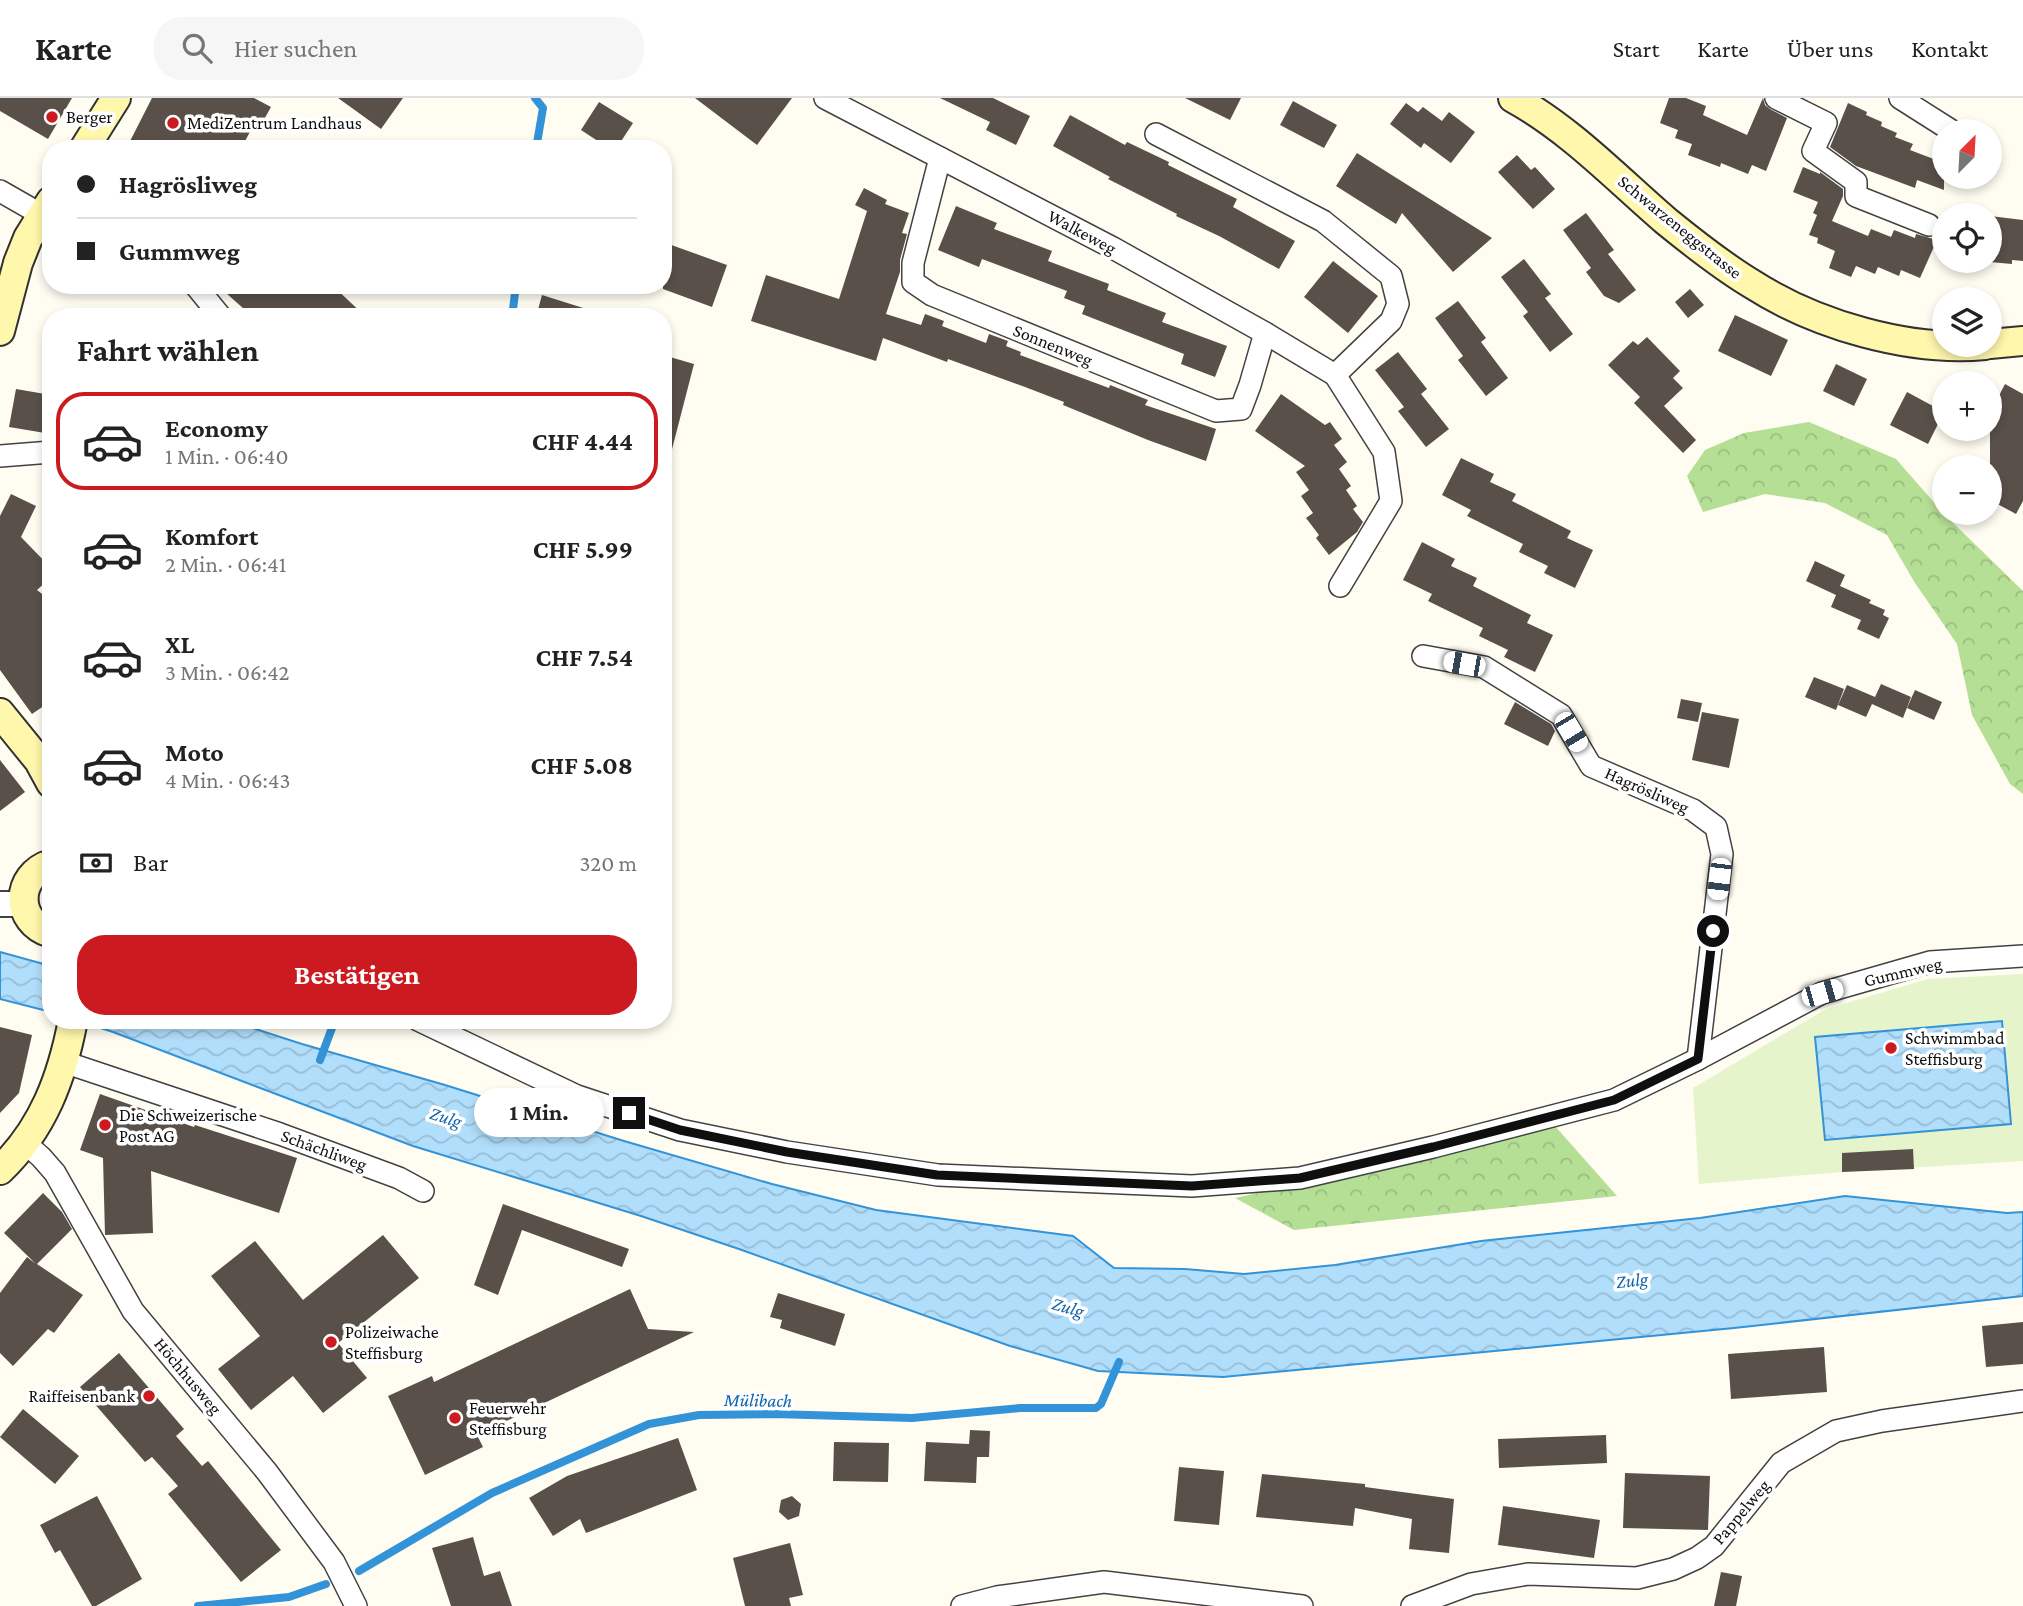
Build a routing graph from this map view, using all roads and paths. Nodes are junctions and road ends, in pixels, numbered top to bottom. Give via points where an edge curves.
1 (116, 98) edge
2 (825, 98) edge
3 (1513, 98) edge
4 (1776, 98) edge
5 (1900, 98) edge
6 (1933, 119) edge
7 (1156, 134) dead end
8 (90, 140) edge
9 (940, 158) junction
10 (0, 191) edge
11 (42, 207) edge
12 (42, 215) edge
13 (1929, 225) dead end
14 (202, 294) edge
15 (214, 308) edge
16 (0, 331) edge
17 (1265, 332) junction
18 (2023, 341) edge
19 (2002, 343) edge
20 (1932, 345) edge
21 (1335, 375) junction
22 (42, 453) edge
23 (0, 456) edge
24 (1340, 586) dead end
25 (1423, 656) dead end
26 (0, 713) edge
27 (42, 768) edge
28 (42, 868) edge
29 (12, 904) edge
30 (42, 928) edge
31 (2023, 956) edge
32 (437, 1029) edge
33 (68, 1042) edge
34 (1698, 1059) junction
35 (25, 1143) junction
36 (0, 1170) edge
37 (423, 1191) dead end
38 (2023, 1401) edge
39 (356, 1606) edge
40 (962, 1606) edge
41 (1302, 1606) edge
42 (1412, 1606) edge

1 - 8 main road
2 - 9 street, Walkeweg
3 - 20 main road, Schwarzeneggstrasse via 1565,132 1700,248 1752,285 1806,313 1844,326
4 - 13 street via 1826,122 1813,151 1856,182 1856,196
5 - 6 street
7 - 21 street via 1323,221 1391,276 1398,304 1391,321
9 - 17 street, Walkeweg
9 - 17 street, Sonnenweg via 913,263 913,282 932,295 1216,411 1241,409
10 - 11 street
12 - 16 main road via 18,263
14 - 15 street
17 - 21 street, Walkeweg
18 - 19 main road, Schwarzeneggstrasse
21 - 24 street, Walkeweg via 1384,452 1391,500
22 - 23 street
25 - 34 street, Hagrösliweg via 1484,667 1562,715 1591,766 1693,810 1716,827 1722,854
26 - 27 main road
28 - 29 main road
29 - 30 main road
31 - 34 street, Gummweg via 1930,962 1822,993
32 - 34 street, Gummweg via 577,1096 680,1130 937,1175 1192,1186 1300,1178 1433,1147 1614,1100
33 - 35 main road via 43,1115
33 - 37 street, Schächliweg
35 - 36 main road
35 - 39 street, Höchhusweg via 55,1173 133,1311 267,1472 334,1562
38 - 42 street, Pappelweg via 1836,1431 1781,1463 1714,1546 1673,1569 1637,1578 1528,1574 1471,1584
40 - 41 street via 1104,1582

